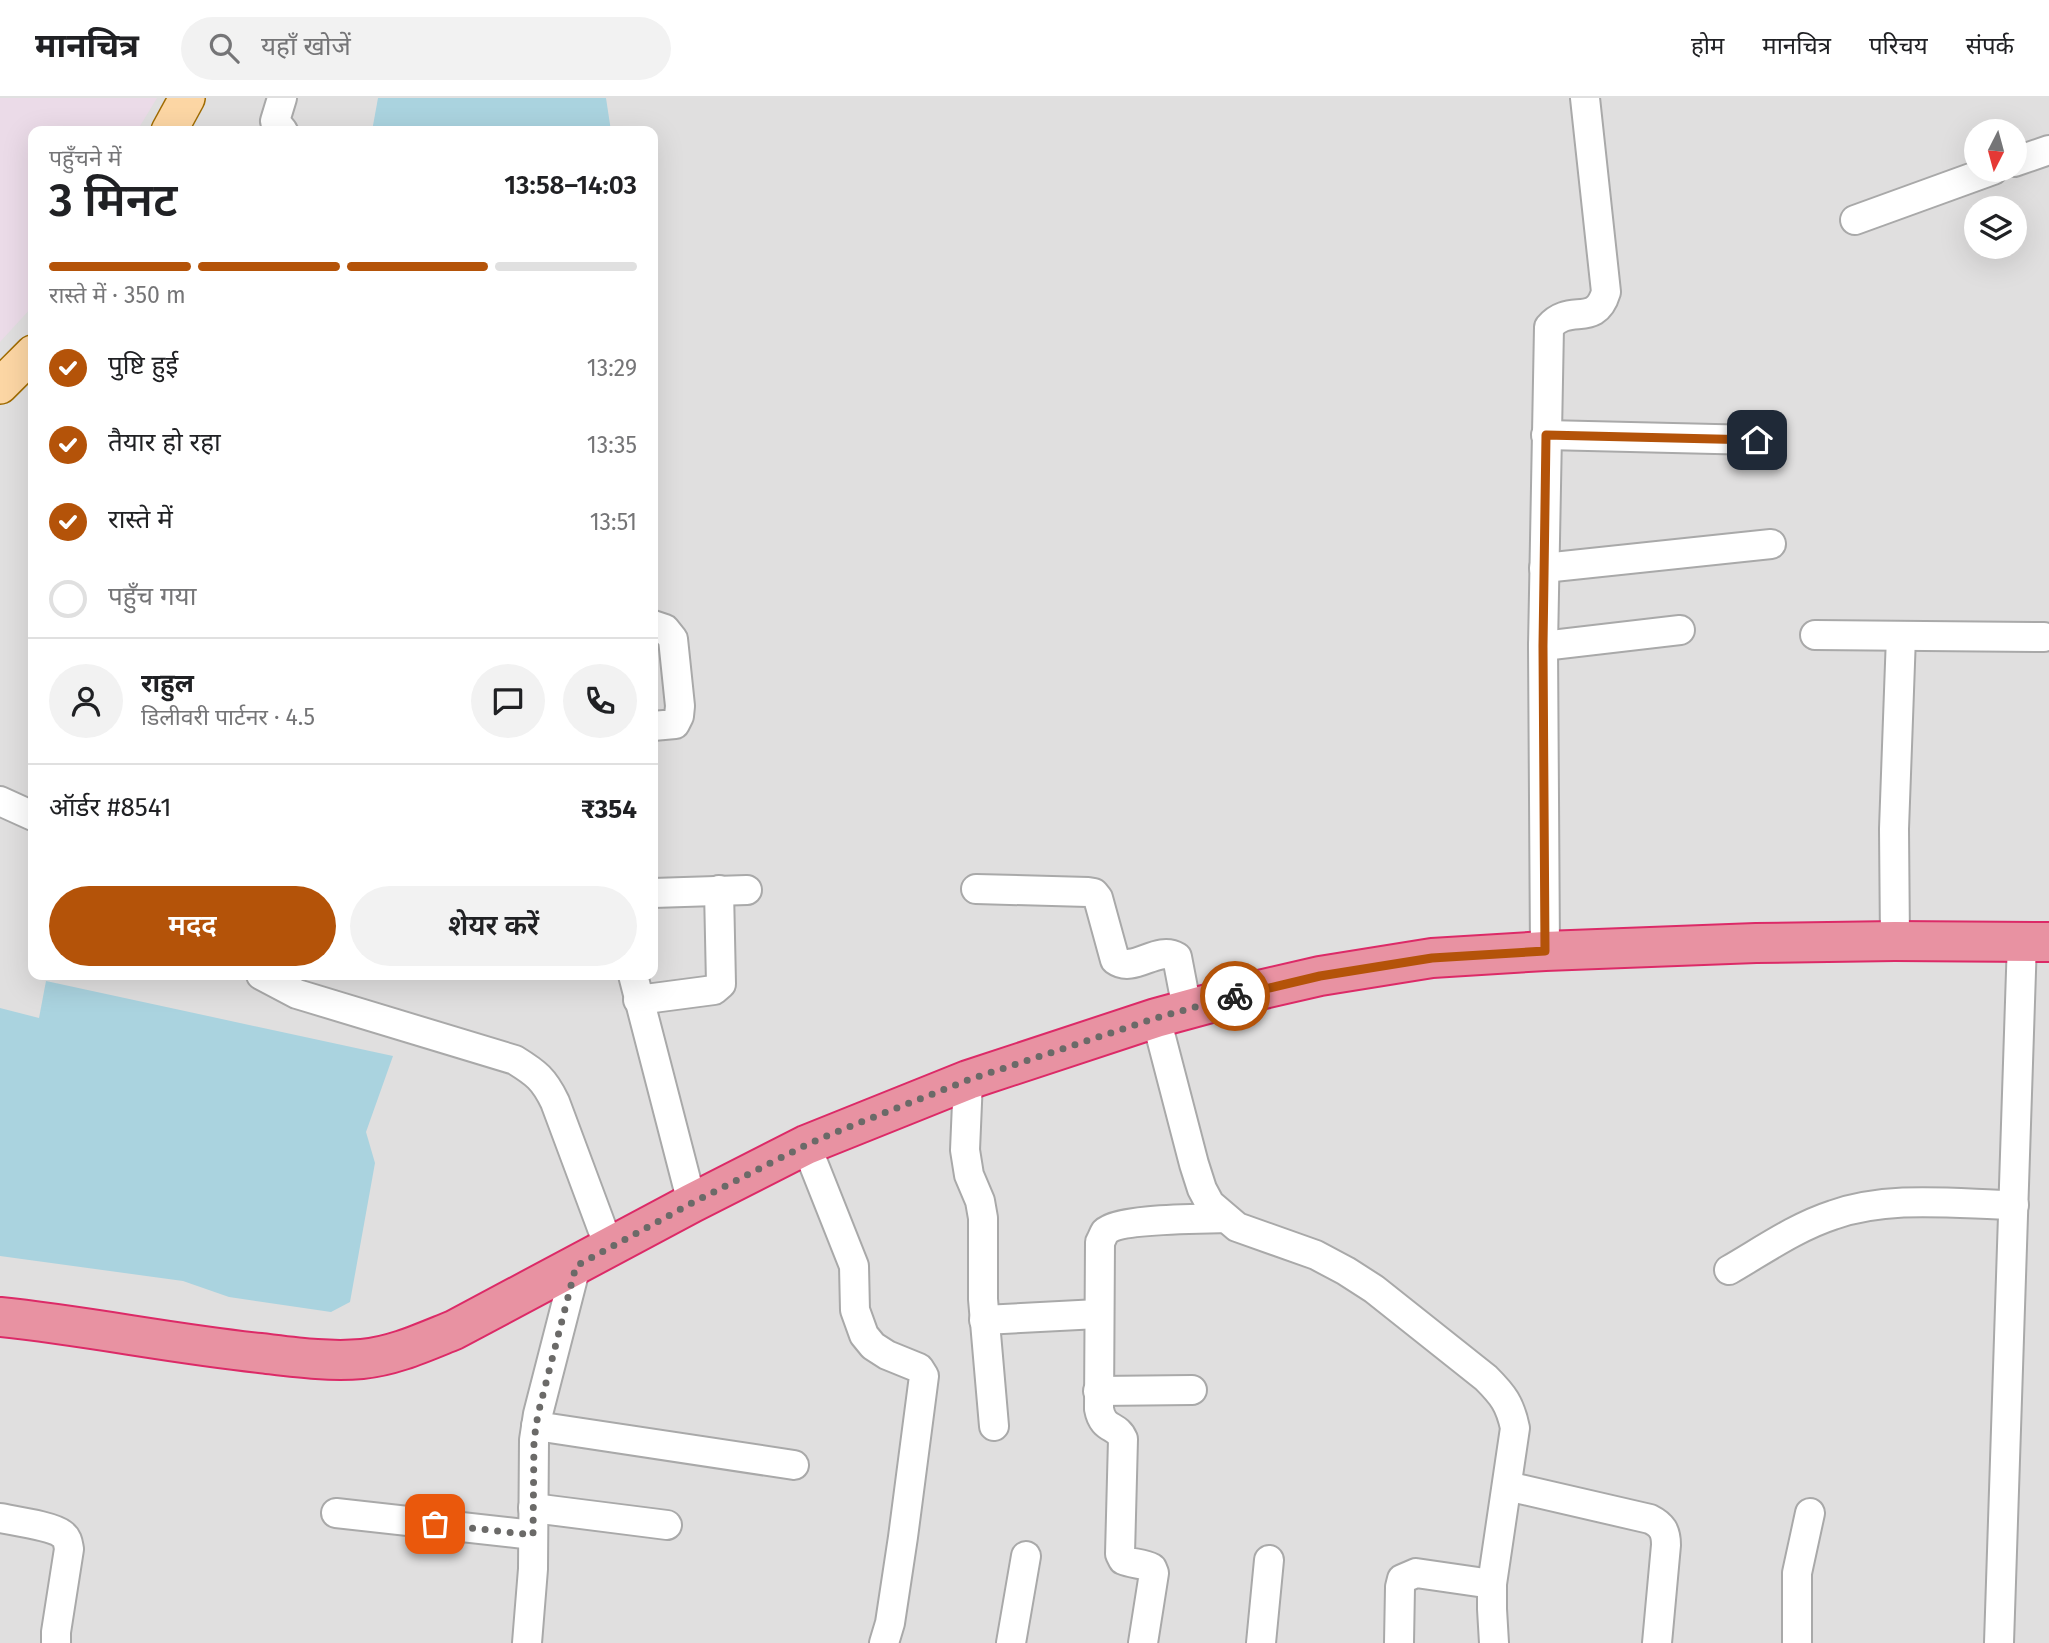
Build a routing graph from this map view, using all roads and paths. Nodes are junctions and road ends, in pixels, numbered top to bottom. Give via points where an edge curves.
1 (187, 98) edge
2 (282, 98) edge
3 (1585, 98) edge
4 (172, 126) edge
5 (279, 126) edge
6 (2049, 150) edge
7 (2027, 158) edge
8 (1964, 181) edge
9 (1855, 220) dead end
10 (28, 358) edge
11 (3, 380) edge
12 (1546, 435) junction
13 (1757, 440) dead end
14 (1771, 544) dead end
15 (1544, 568) junction
16 (658, 627) edge
17 (1680, 631) dead end
18 (1815, 635) dead end
19 (1901, 636) junction
20 (2044, 637) dead end
21 (1543, 646) junction
22 (658, 726) edge
23 (0, 801) edge
24 (28, 814) edge
25 (976, 889) dead end
26 (658, 892) edge
27 (1895, 941) junction
28 (2036, 941) edge
29 (1545, 951) junction
30 (270, 980) edge
31 (636, 987) edge
32 (1172, 1013) junction
33 (968, 1080) junction
34 (806, 1145) junction
35 (692, 1203) junction
36 (2014, 1205) junction
37 (1225, 1218) junction
38 (609, 1247) junction
39 (576, 1266) junction
40 (1729, 1270) dead end
41 (1098, 1314) junction
42 (0, 1317) edge
43 (984, 1320) junction
44 (1192, 1390) dead end
45 (1098, 1391) junction
46 (536, 1426) junction
47 (994, 1426) dead end
48 (794, 1465) dead end
49 (1507, 1486) junction
50 (336, 1513) dead end
51 (1810, 1513) dead end
52 (0, 1518) edge
53 (533, 1522) junction
54 (667, 1525) dead end
55 (1026, 1556) dead end
56 (1269, 1560) dead end
57 (1492, 1584) junction
58 (56, 1643) edge
59 (527, 1643) edge
60 (884, 1643) edge
61 (1012, 1643) edge
62 (1143, 1643) edge
63 (1261, 1643) edge
64 (1399, 1643) edge
65 (1494, 1643) edge
66 (1657, 1643) edge
67 (1797, 1643) edge
68 (1999, 1643) edge

1 - 4 main road
2 - 5 street via 275,121
3 - 12 street via 1606,292 1596,312 1556,319 1549,327
6 - 7 street
8 - 9 street
10 - 11 main road
12 - 13 street
12 - 15 street
14 - 15 street
15 - 21 street
16 - 22 street via 673,639 680,716 675,724
17 - 21 street
18 - 19 street
19 - 20 street
19 - 27 street
21 - 29 street
23 - 24 street
25 - 32 street via 1094,894 1120,964 1165,954 1177,957
26 - 31 street via 733,890 721,984 715,990
27 - 28 highway
27 - 29 highway
28 - 36 street
29 - 32 highway via 1432,958 1320,976
30 - 38 street via 297,994 515,1060 536,1073 555,1102
31 - 35 street
32 - 33 highway
32 - 37 street via 1202,1189
33 - 34 highway
33 - 43 street via 965,1150 983,1218
34 - 35 highway
34 - 60 street via 855,1266 855,1310 864,1335 873,1346 919,1368 924,1376
35 - 38 highway
36 - 40 street via 1905,1202 1858,1208 1805,1226
36 - 68 street
37 - 41 street via 1133,1223 1105,1232 1100,1242
37 - 49 street via 1346,1271 1486,1378 1511,1408 1515,1428
38 - 39 highway
39 - 42 highway via 454,1330 363,1359 216,1349
39 - 46 street
41 - 43 street
41 - 45 street
43 - 47 street
44 - 45 street
45 - 62 street via 1100,1417 1123,1439 1120,1554 1123,1560 1147,1565 1154,1573
46 - 48 street
46 - 53 street
49 - 57 street
49 - 66 street via 1660,1524 1666,1545
50 - 53 street
51 - 67 street via 1797,1573
52 - 58 street via 53,1530 67,1539
53 - 54 street
53 - 59 street
55 - 61 street
56 - 63 street
57 - 64 street via 1416,1573 1402,1579
57 - 65 street

